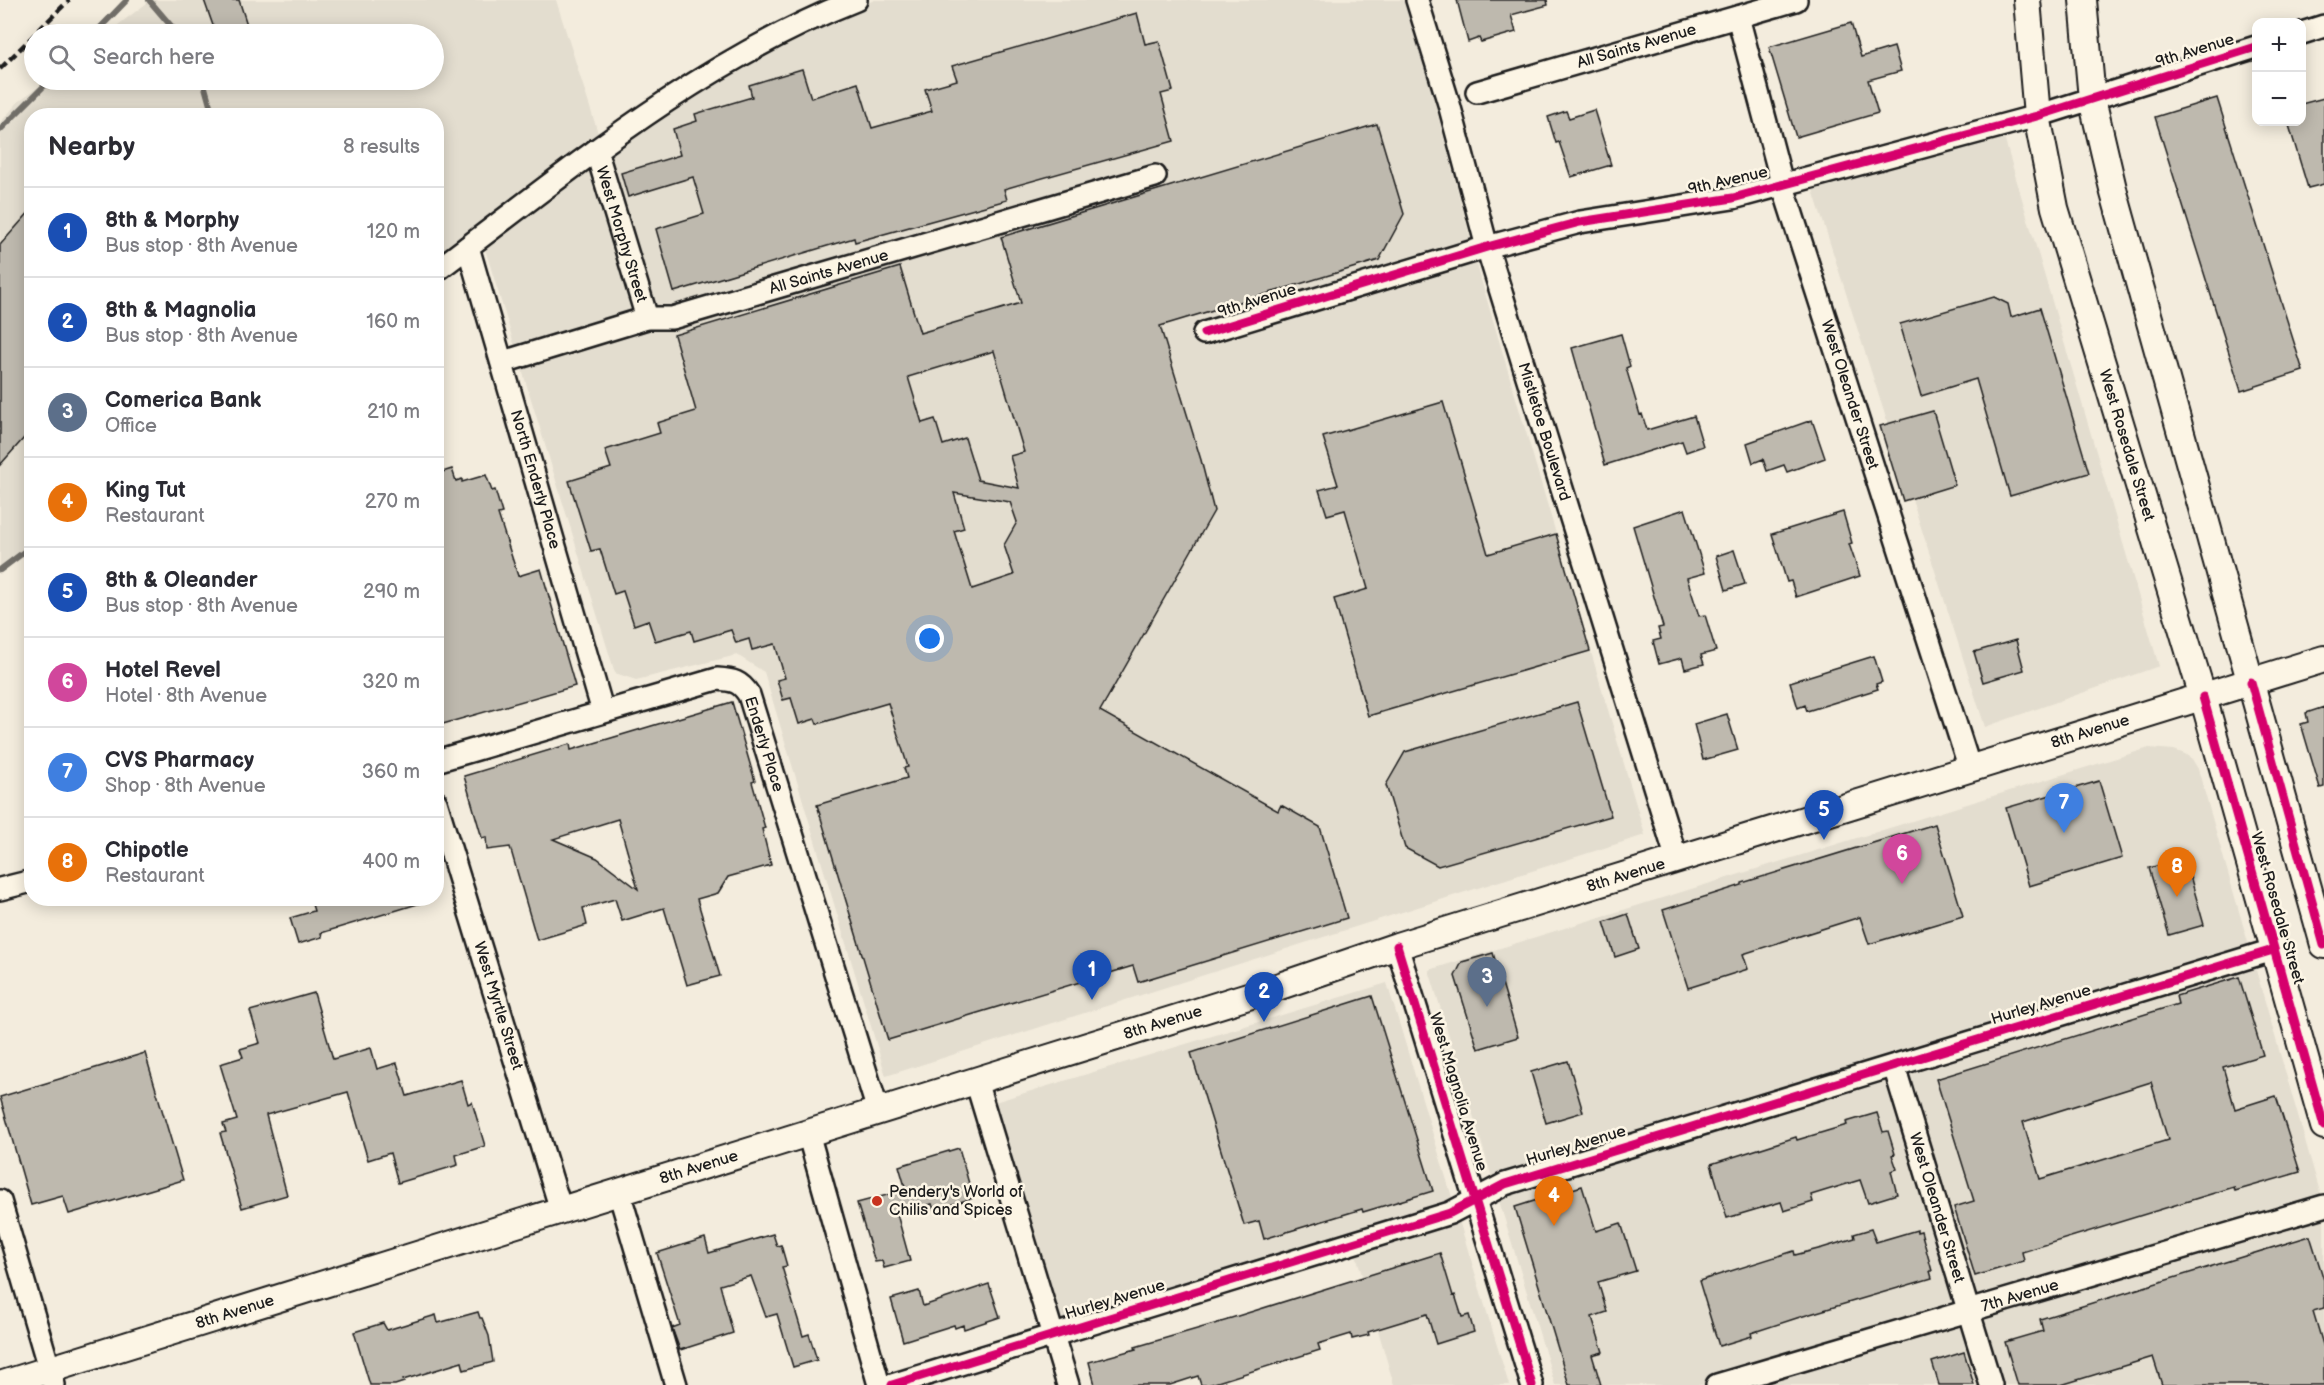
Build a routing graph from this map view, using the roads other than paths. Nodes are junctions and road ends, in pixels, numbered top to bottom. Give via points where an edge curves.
1 (856, 0) edge
2 (1417, 0) edge
3 (1796, 0) edge
4 (2027, 0) edge
5 (2083, 0) edge
6 (1738, 17) junction
7 (2324, 26) edge
8 (2306, 31) edge
9 (2252, 48) edge
10 (1477, 92) dead end
11 (2092, 99) junction
12 (2037, 116) junction
13 (596, 150) junction
14 (1155, 176) dead end
15 (1782, 183) junction
16 (468, 247) junction
17 (1487, 247) junction
18 (444, 265) edge
19 (647, 318) junction
20 (1204, 333) dead end
21 (502, 362) junction
22 (2324, 660) edge
23 (2251, 682) junction
24 (2203, 697) junction
25 (603, 712) junction
26 (444, 759) edge
27 (1970, 769) junction
28 (444, 828) edge
29 (1677, 860) junction
30 (24, 882) edge
31 (0, 890) edge
32 (2324, 945) edge
33 (1397, 946) junction
34 (2272, 950) junction
35 (1894, 1066) junction
36 (976, 1081) junction
37 (878, 1111) junction
38 (2324, 1126) edge
39 (808, 1133) junction
40 (619, 1192) junction
41 (1475, 1198) junction
42 (0, 1201) edge
43 (2324, 1206) edge
44 (561, 1210) junction
45 (1968, 1310) junction
46 (1053, 1335) junction
47 (52, 1377) edge
48 (0, 1384) edge
49 (676, 1385) edge
50 (879, 1385) edge
51 (892, 1385) edge
52 (1068, 1385) edge
53 (1532, 1385) edge
54 (1717, 1385) edge
55 (1991, 1385) edge

1 - 13 street via 812,17 696,81
2 - 17 street, Mistletoe Boulevard
3 - 6 street, All Saints Avenue
4 - 12 main road, West Rosedale Street
5 - 11 main road
6 - 10 street, All Saints Avenue
6 - 15 street, West Oleander Street
7 - 8 street
9 - 11 street, 9th Avenue
11 - 12 street, 9th Avenue
11 - 23 main road via 2131,256
12 - 15 street, 9th Avenue
12 - 24 main road, West Rosedale Street via 2055,208
13 - 16 street
13 - 19 street, West Morphy Street
14 - 19 street, All Saints Avenue via 672,318
15 - 17 street, 9th Avenue via 1733,198 1580,222
15 - 27 street, West Oleander Street
16 - 18 street
16 - 21 street, North Enderly Place
17 - 20 street, 9th Avenue
17 - 29 street, Mistletoe Boulevard
19 - 21 street, All Saints Avenue
21 - 25 street, North Enderly Place
22 - 23 main road, 8th Avenue
23 - 24 main road, 8th Avenue
23 - 32 main road
24 - 27 main road, 8th Avenue
24 - 34 main road, West Rosedale Street
25 - 26 street, Enderly Place
25 - 37 street, Enderly Place via 717,679 741,684 749,695
27 - 29 main road, 8th Avenue
28 - 44 street, West Myrtle Street
29 - 33 main road, 8th Avenue
30 - 31 street
33 - 36 main road, 8th Avenue
33 - 41 street, West Magnolia Avenue
34 - 35 street, Hurley Avenue
34 - 38 main road, West Rosedale Street
35 - 41 street, Hurley Avenue via 1505,1184
35 - 45 street, West Oleander Street
36 - 37 main road, 8th Avenue
36 - 46 street
37 - 39 main road, 8th Avenue
39 - 40 main road, 8th Avenue
39 - 50 street
40 - 44 main road, 8th Avenue
40 - 49 street
41 - 46 street, Hurley Avenue via 1450,1213
41 - 53 street, West Magnolia Avenue
42 - 47 street
43 - 45 street, 7th Avenue
44 - 47 main road, 8th Avenue
45 - 54 street, 7th Avenue
45 - 55 street, West Oleander Street
46 - 51 street, Hurley Avenue
46 - 52 street
47 - 48 main road, 8th Avenue

